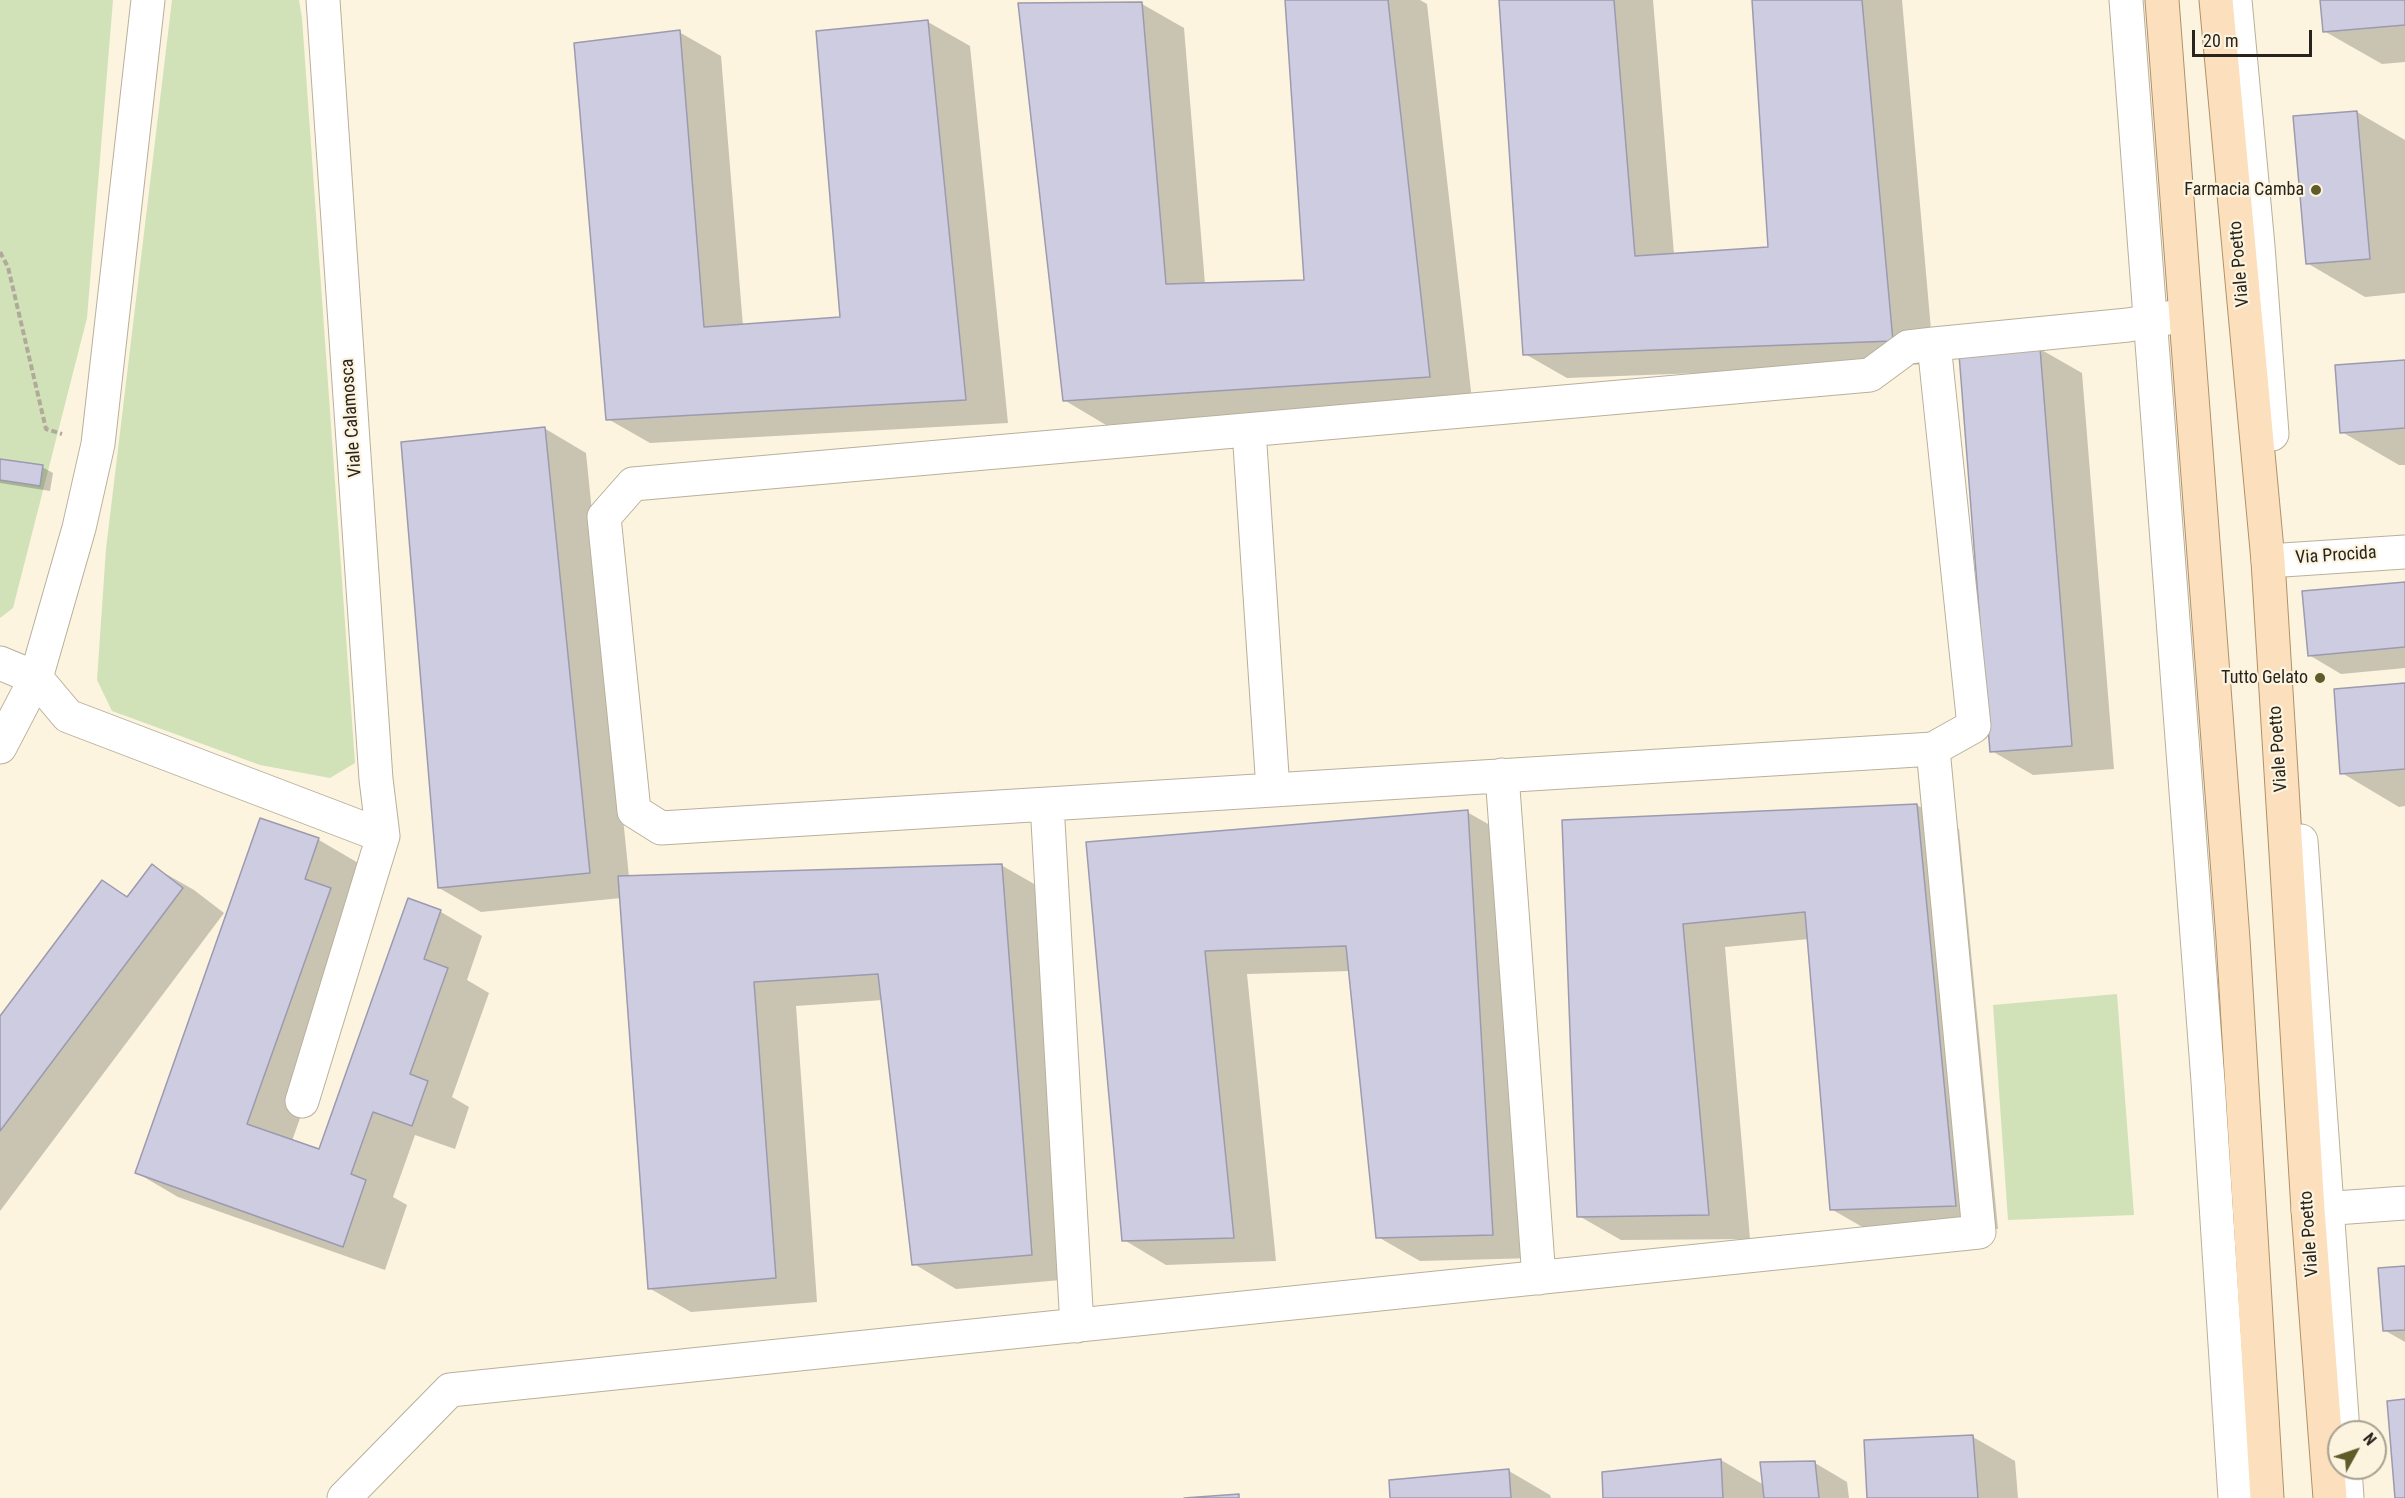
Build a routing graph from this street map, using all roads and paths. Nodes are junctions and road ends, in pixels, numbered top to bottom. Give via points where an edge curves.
1 (148, 0) edge
2 (323, 0) edge
3 (2126, 0) edge
4 (2162, 0) edge
5 (2216, 0) edge
6 (2235, 0) edge
7 (0, 252) edge
8 (2185, 315) junction
9 (2151, 321) junction
10 (1934, 344) junction
11 (1249, 430) junction
12 (98, 444) junction
13 (2405, 552) edge
14 (2274, 561) junction
15 (0, 663) edge
16 (36, 678) junction
17 (0, 747) edge
18 (1933, 749) junction
19 (1502, 775) junction
20 (1273, 790) junction
21 (1047, 804) junction
22 (383, 836) junction
23 (302, 1101) dead end
24 (2405, 1203) edge
25 (2318, 1209) junction
26 (1539, 1278) junction
27 (1077, 1326) junction
28 (2342, 1420) edge
29 (2346, 1480) edge
30 (344, 1498) edge
31 (2235, 1498) edge
32 (2267, 1498) edge
33 (2330, 1498) edge
34 (2347, 1498) edge

1 - 12 street
2 - 22 street, Viale Calamosca
3 - 9 street
4 - 8 main road
5 - 14 main road, Viale Poetto
6 - 14 street, Viale Poetto via 2258,246
7 - 12 path via 8,267 46,429
8 - 9 street
8 - 32 main road via 2233,939
9 - 10 street
9 - 31 street
10 - 11 street via 1908,346 1870,375
10 - 18 street via 1974,726
11 - 20 street
11 - 21 street via 633,484 604,517 634,811 661,828
12 - 16 street via 79,528
13 - 14 street, Via Procida
14 - 25 main road, Viale Poetto
15 - 16 street
16 - 17 street
16 - 22 street via 68,716
18 - 19 street
18 - 26 street via 1979,1232
19 - 20 street
19 - 26 street
20 - 21 street
21 - 27 street
22 - 23 street
24 - 25 street
25 - 28 street, Viale Poetto
25 - 33 main road, Viale Poetto
26 - 27 street
27 - 30 street via 450,1390
29 - 34 street

